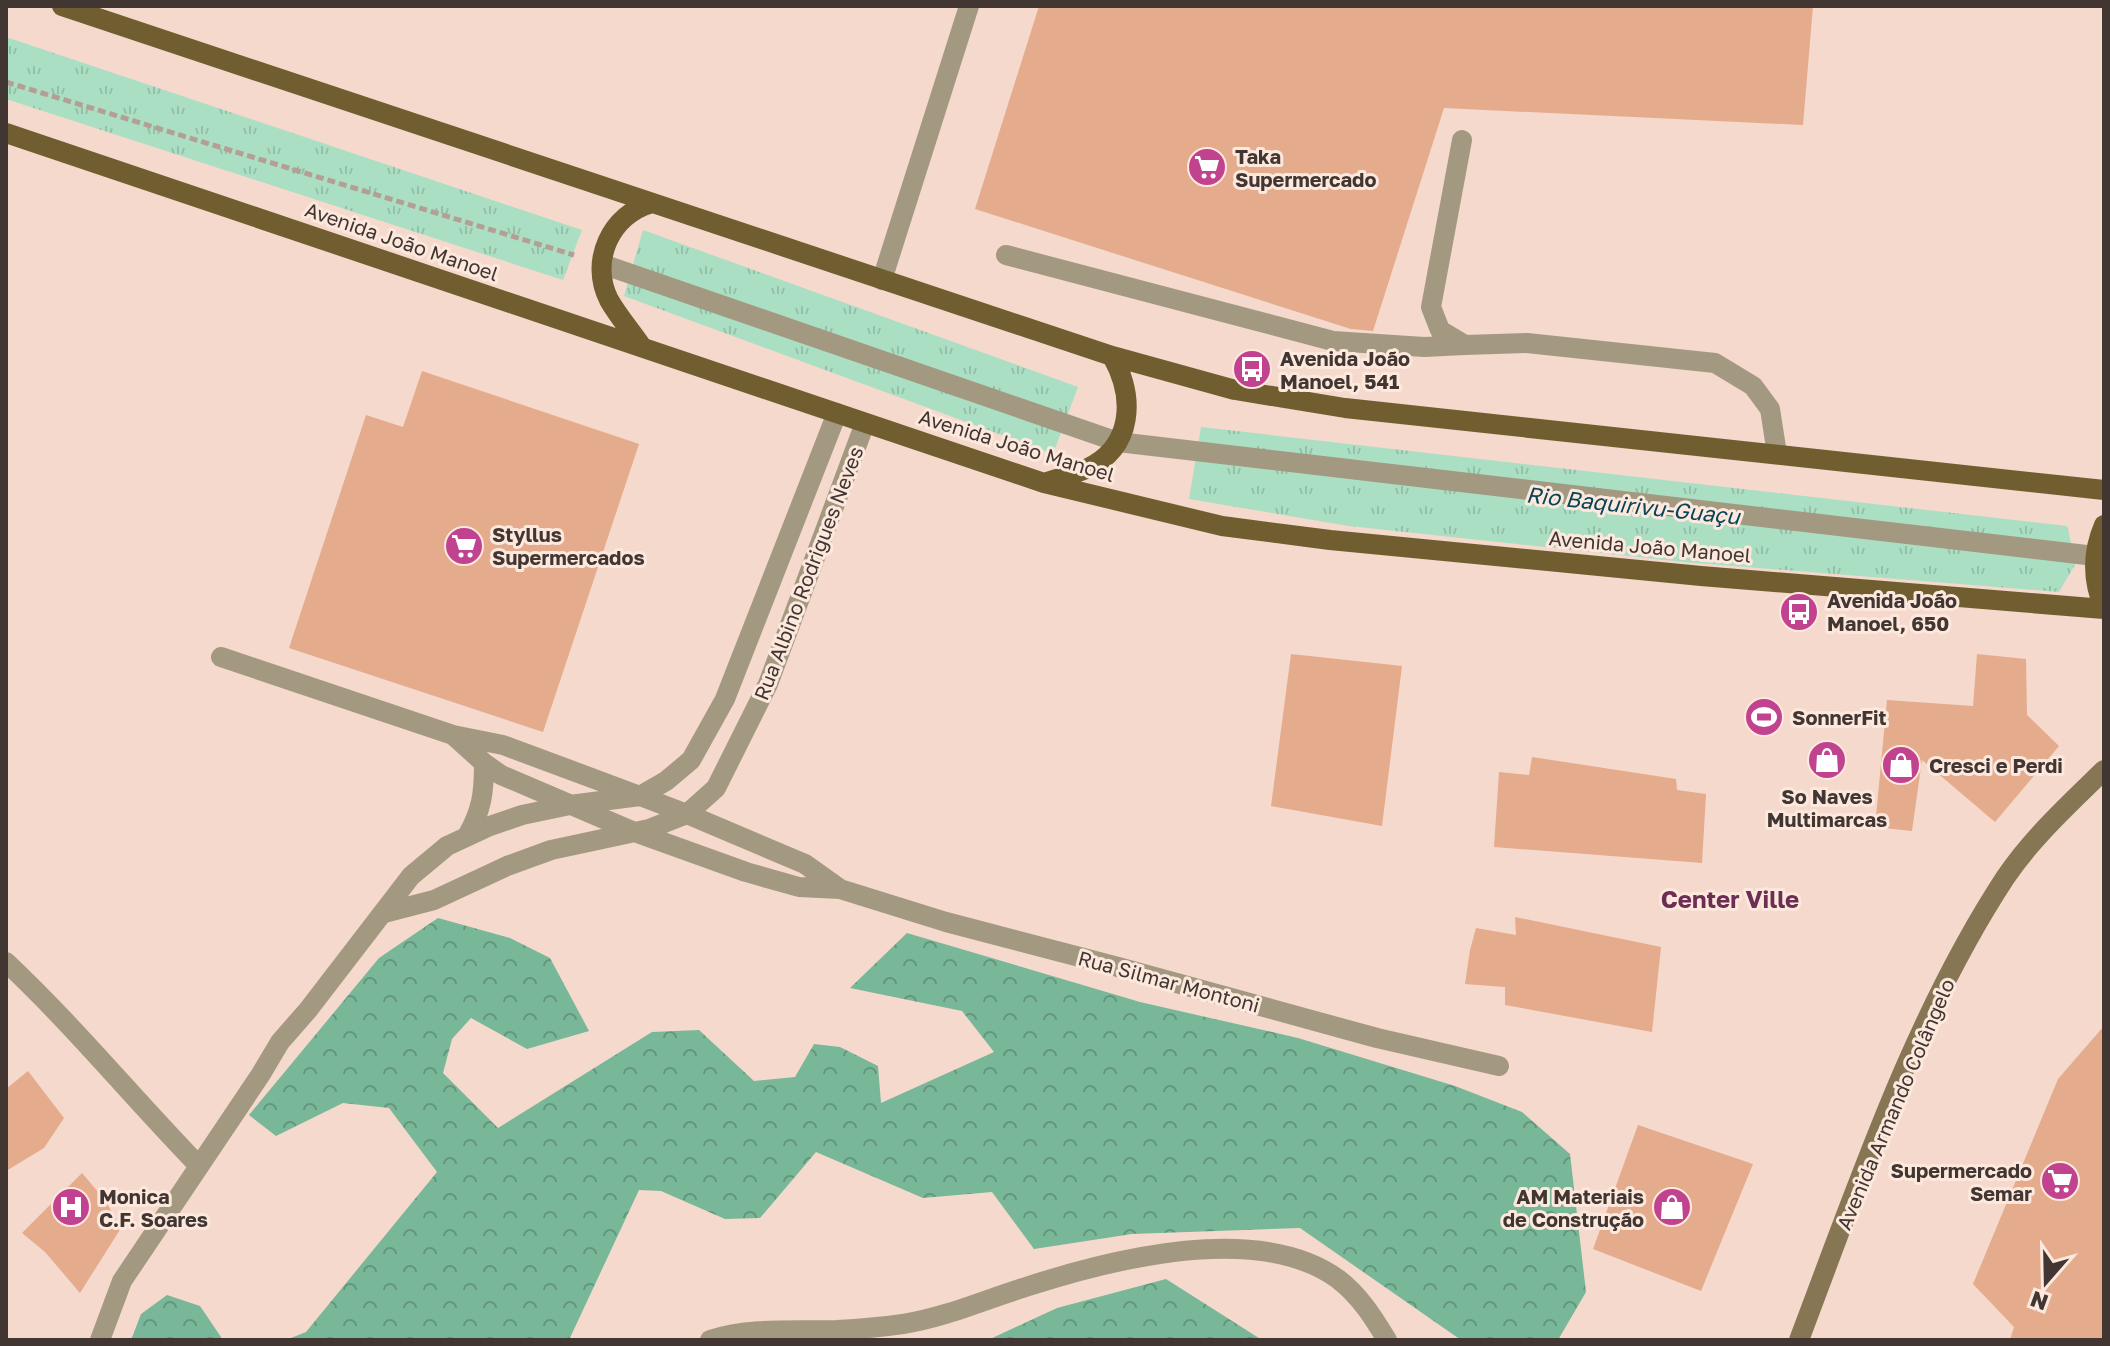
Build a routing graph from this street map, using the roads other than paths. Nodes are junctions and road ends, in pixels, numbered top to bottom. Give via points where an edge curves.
1 (62, 6) edge
2 (969, 6) edge
3 (6, 133) edge
4 (1462, 140) dead end
5 (652, 203) junction
6 (1006, 255) dead end
7 (602, 264) junction
8 (882, 280) junction
9 (1465, 345) junction
10 (642, 347) junction
11 (1112, 356) junction
12 (837, 413) junction
13 (865, 423) junction
14 (1118, 442) junction
15 (1777, 454) junction
16 (1044, 483) junction
17 (2104, 490) edge
18 (2104, 525) edge
19 (2095, 556) junction
20 (2104, 608) edge
21 (221, 657) dead end
22 (453, 735) junction
23 (484, 763) junction
24 (2104, 770) edge
25 (640, 796) junction
26 (570, 805) junction
27 (687, 814) junction
28 (632, 831) junction
29 (467, 836) junction
30 (840, 889) junction
31 (384, 913) junction
32 (6, 962) edge
33 (1499, 1066) dead end
34 (199, 1166) junction
35 (100, 1340) edge
36 (710, 1340) edge
37 (1387, 1340) edge
38 (1799, 1340) edge

1 - 5 main road
2 - 8 street
3 - 10 main road, Avenida João Manoel
4 - 9 street via 1431,307 1440,330
5 - 7 main road via 637,207 612,231
5 - 8 main road
6 - 9 street via 1333,341
7 - 10 main road via 610,300
7 - 14 street
8 - 11 main road
9 - 15 street via 1527,343 1715,363 1753,386 1770,409
10 - 12 main road, Avenida João Manoel
11 - 14 main road via 1126,390 1125,427
11 - 15 main road via 1235,390 1307,402
12 - 13 main road, Avenida João Manoel
12 - 25 street, Rua Albino Rodrigues Neves via 725,699 691,760
13 - 16 main road, Avenida João Manoel
13 - 27 street, Rua Albino Rodrigues Neves via 768,684 716,788
14 - 16 main road via 1087,469
14 - 19 street
15 - 17 main road
16 - 20 main road, Avenida João Manoel via 1222,526 1330,540
18 - 19 main road
19 - 20 main road via 2094,576
21 - 22 street, Rua Silmar Montoni
22 - 23 street, Rua Silmar Montoni
22 - 25 street, Rua Silmar Montoni via 503,745
23 - 26 street, Rua Silmar Montoni
23 - 29 street via 484,796
24 - 38 street, Avenida Armando Colângelo via 2052,820 2007,876 1935,1002
25 - 26 street, Rua Albino Rodrigues Neves
25 - 27 street, Rua Silmar Montoni
26 - 28 street, Rua Silmar Montoni
26 - 29 street, Rua Albino Rodrigues Neves via 522,815
27 - 28 street, Rua Albino Rodrigues Neves
27 - 30 street, Rua Silmar Montoni via 805,864
28 - 30 street, Rua Silmar Montoni via 759,876 799,887
28 - 31 street, Rua Albino Rodrigues Neves via 551,850 434,900
29 - 31 street, Rua Albino Rodrigues Neves via 411,876
30 - 33 street, Rua Silmar Montoni via 1377,1038
31 - 34 street, Rua Albino Rodrigues Neves via 280,1042
32 - 34 street
34 - 35 street, Rua Albino Rodrigues Neves via 122,1281
36 - 37 street via 757,1331 905,1324 1108,1263 1241,1247 1295,1257 1337,1278 1366,1305

